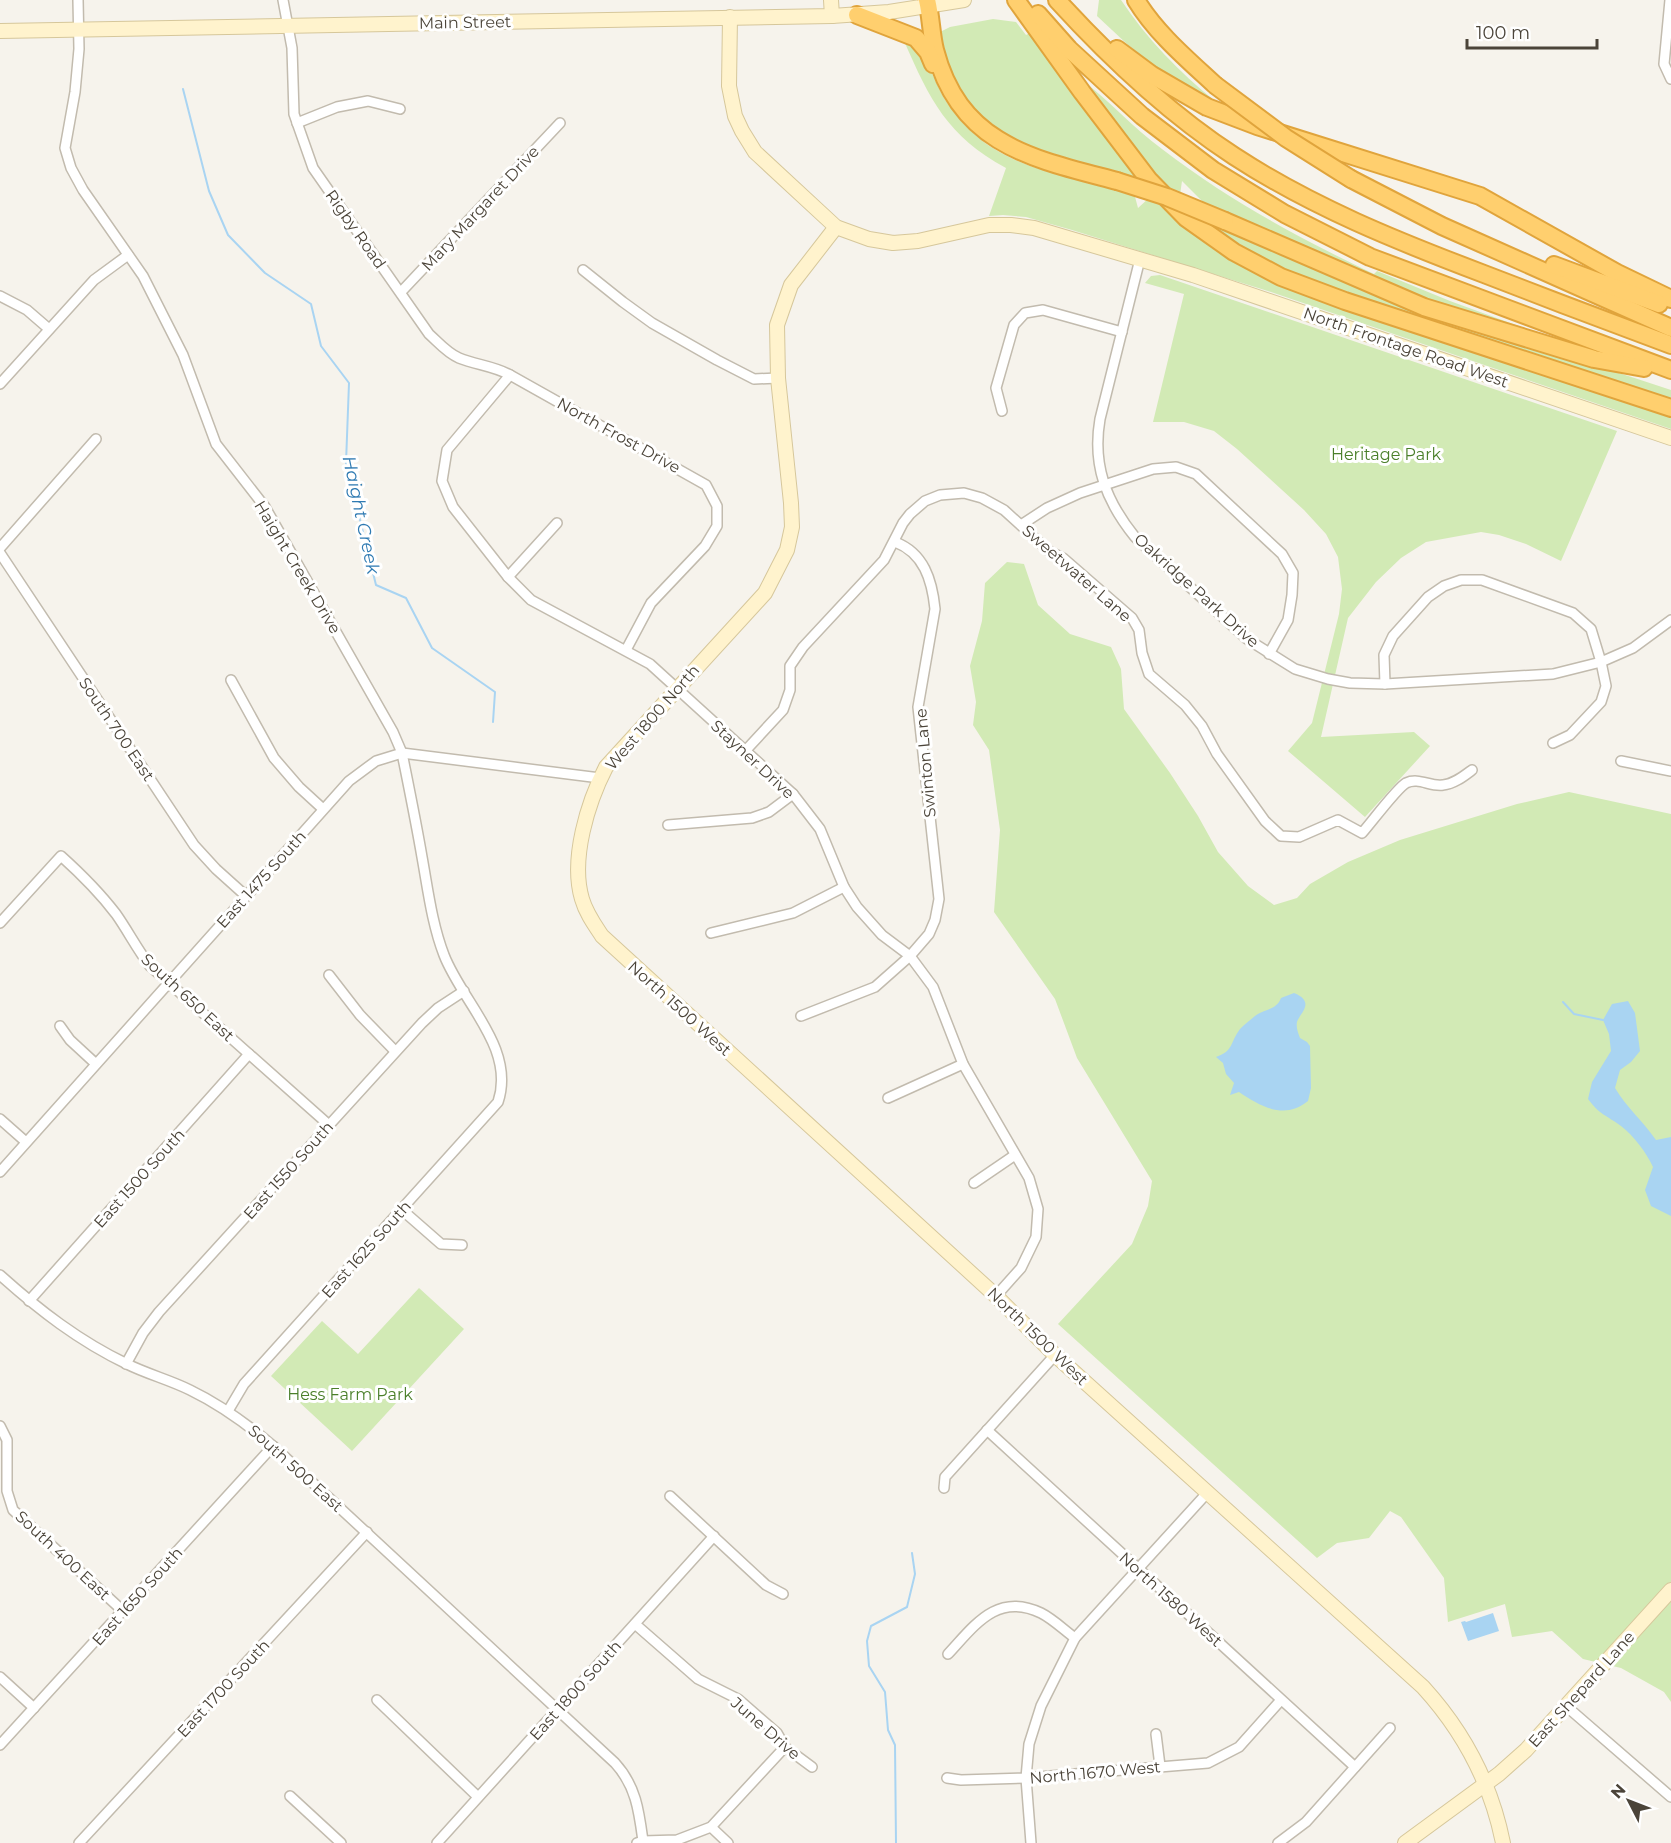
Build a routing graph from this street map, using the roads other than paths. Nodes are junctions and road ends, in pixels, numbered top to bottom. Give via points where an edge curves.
1 (78, 0) edge
2 (283, 0) edge
3 (831, 0) edge
4 (1016, 0) edge
5 (1026, 0) edge
6 (1057, 0) edge
7 (1066, 0) edge
8 (1136, 0) edge
9 (1147, 0) edge
10 (1670, 0) edge
11 (958, 1) edge
12 (928, 4) edge
13 (857, 15) junction
14 (832, 16) junction
15 (730, 18) junction
16 (288, 25) junction
17 (80, 30) junction
18 (0, 31) edge
19 (1161, 32) junction
20 (1671, 79) edge
21 (947, 82) junction
22 (400, 109) dead end
23 (297, 123) junction
24 (560, 123) dead end
25 (1428, 218) junction
26 (836, 226) junction
27 (128, 255) junction
28 (1140, 259) junction
29 (583, 270) dead end
30 (401, 292) junction
31 (0, 296) edge
32 (1671, 299) edge
33 (1671, 308) edge
34 (1671, 328) edge
35 (49, 329) junction
36 (1122, 332) junction
37 (1671, 345) edge
38 (1671, 372) edge
39 (510, 375) junction
40 (777, 378) junction
41 (0, 384) edge
42 (1671, 408) edge
43 (1002, 411) dead end
44 (1671, 438) edge
45 (96, 439) dead end
46 (1104, 486) junction
47 (556, 523) dead end
48 (1021, 525) junction
49 (895, 542) junction
50 (0, 548) edge
51 (0, 553) edge
52 (508, 577) junction
53 (1671, 620) edge
54 (626, 650) junction
55 (1269, 654) junction
56 (1602, 662) junction
57 (231, 680) dead end
58 (1385, 684) junction
59 (676, 688) junction
60 (1553, 743) dead end
61 (746, 750) junction
62 (402, 753) junction
63 (1622, 761) dead end
64 (1472, 770) dead end
65 (1671, 771) edge
66 (600, 778) junction
67 (793, 794) junction
68 (323, 809) junction
69 (668, 825) dead end
70 (844, 887) junction
71 (246, 896) junction
72 (581, 897) joint
73 (0, 923) edge
74 (711, 933) dead end
75 (910, 956) junction
76 (329, 975) dead end
77 (168, 983) junction
78 (464, 991) junction
79 (801, 1016) dead end
80 (60, 1026) dead end
81 (396, 1051) junction
82 (249, 1054) junction
83 (96, 1064) junction
84 (963, 1064) junction
85 (503, 1086) joint
86 (888, 1098) dead end
87 (0, 1119) edge
88 (329, 1125) junction
89 (26, 1142) junction
90 (1015, 1155) junction
91 (0, 1172) edge
92 (974, 1183) dead end
93 (402, 1209) junction
94 (462, 1245) dead end
95 (0, 1275) edge
96 (996, 1296) junction
97 (29, 1301) junction
98 (1055, 1355) junction
99 (126, 1364) junction
100 (228, 1411) junction
101 (0, 1426) edge
102 (987, 1430) junction
103 (273, 1446) junction
104 (944, 1488) dead end
105 (1208, 1492) junction
106 (670, 1497) dead end
107 (368, 1532) junction
108 (714, 1536) junction
109 (1138, 1569) junction
110 (1671, 1590) edge
111 (783, 1594) dead end
112 (123, 1611) junction
113 (635, 1624) junction
114 (1075, 1638) junction
115 (948, 1654) dead end
116 (0, 1677) edge
117 (1281, 1700) junction
118 (377, 1701) dead end
119 (1566, 1706) junction
120 (34, 1708) junction
121 (557, 1710) junction
122 (1390, 1728) dead end
123 (1156, 1734) dead end
124 (0, 1745) edge
125 (785, 1747) junction
126 (1160, 1766) junction
127 (812, 1767) dead end
128 (1355, 1767) junction
129 (1026, 1778) junction
130 (947, 1779) dead end
131 (1485, 1784) junction
132 (290, 1796) dead end
133 (478, 1797) junction
134 (1671, 1797) edge
135 (711, 1827) junction
136 (640, 1842) edge
137 (79, 1843) edge
138 (341, 1843) edge
139 (436, 1843) edge
140 (728, 1843) edge
141 (1031, 1843) edge
142 (1278, 1843) edge
143 (1405, 1843) edge
144 (1503, 1843) edge

1 - 17 street, Haight Creek Drive
2 - 16 street, Rigby Road
3 - 14 street
4 - 42 highway via 1149,180 1186,218 1234,252 1281,278 1345,301
5 - 38 highway via 1069,49 1142,116 1213,170 1275,208 1370,257
6 - 37 highway via 1166,106 1232,155 1296,193 1381,235
7 - 32 highway via 1132,61 1207,107 1480,196
8 - 19 highway
9 - 19 highway
10 - 20 street via 1664,64
11 - 12 street, Main Street
12 - 13 street, Main Street
12 - 21 highway via 935,48
13 - 14 street, Main Street
13 - 21 highway via 916,38
14 - 15 street, Main Street
15 - 16 street, Main Street
15 - 26 street via 729,86 742,131 761,158
16 - 17 street, Main Street
16 - 23 street, Rigby Road via 292,103
17 - 18 street, Main Street
17 - 27 street, Haight Creek Drive via 65,148 83,190
19 - 25 highway, bridge via 1215,85 1286,138 1351,179
21 - 38 highway, bridge via 975,122 1005,145 1046,162 1167,197 1424,307 1594,359
22 - 23 street via 368,101 337,107
23 - 30 street, Rigby Road via 313,168
24 - 30 street, Mary Margaret Drive
25 - 33 highway
25 - 34 highway
26 - 28 street, North Frontage Road West via 869,239 893,243 989,225 1011,225
26 - 40 street, West 1800 North via 791,285 777,325
27 - 35 street via 94,280
27 - 62 street, Haight Creek Drive via 143,276 183,355 216,444 265,507
28 - 36 street, Oakridge Park Drive
28 - 44 street, North Frontage Road West
29 - 40 street via 652,323 717,360 754,379
30 - 39 street, Rigby Road via 429,333 446,350
31 - 35 street via 27,310
35 - 41 street
36 - 43 street via 1043,310 1025,314 1014,325 996,388
36 - 46 street, Oakridge Park Drive via 1096,440
39 - 52 street, Stayner Drive via 447,450 442,481 453,507
39 - 54 street, North Frost Drive via 706,485 717,506 717,526 705,546 651,603
40 - 59 street, West 1800 North via 791,503 792,527 787,550 765,593
45 - 50 street
46 - 48 street via 1080,492
46 - 55 street, Oakridge Park Drive via 1121,520 1135,537 1247,639
46 - 55 street via 1153,469 1176,467 1196,474 1282,554 1293,573 1292,595 1288,620
47 - 52 street
48 - 49 street, Sweetwater Lane via 982,498 953,493 925,501 903,523
48 - 64 street, Sweetwater Lane via 1132,618 1139,630 1149,674 1185,705 1265,821 1281,836 1299,837 1338,820 1362,833 1407,782 1444,785
49 - 61 street, Sweetwater Lane via 884,560 803,647 790,666 790,690 783,710
49 - 75 street, Swinton Lane via 913,552 923,564 932,586 935,609 918,706 939,899 928,934
51 - 71 street, South 700 East via 194,845
52 - 54 street, Stayner Drive via 531,600
53 - 56 street, Oakridge Park Drive via 1633,648
54 - 59 street, Stayner Drive via 650,664
55 - 58 street, Oakridge Park Drive via 1313,676
56 - 58 street, Oakridge Park Drive via 1553,674
56 - 58 street via 1591,629 1573,613 1482,580 1461,580 1444,585 1428,597 1393,636 1384,655
56 - 60 street via 1606,686 1601,702 1570,735
57 - 68 street via 274,758
59 - 61 street, Stayner Drive
59 - 66 street, West 1800 North
61 - 67 street, Stayner Drive
62 - 66 street, East 1475 South
62 - 68 street, East 1475 South via 376,761 349,781
62 - 78 street, Haight Creek Drive via 434,926 445,958
63 - 65 street
66 - 72 street, West 1800 North via 582,834 578,867
67 - 69 street via 752,818
67 - 70 street, Stayner Drive via 820,829
68 - 71 street, East 1475 South
70 - 74 street via 793,913
70 - 75 street, Stayner Drive via 870,923
71 - 77 street, East 1475 South
72 - 96 street, North 1500 West via 602,936
73 - 77 street, South 650 East via 61,856 98,892 136,948
75 - 79 street, Swinton Lane via 875,987
75 - 84 street, Stayner Drive via 933,987
76 - 81 street via 360,1016
77 - 82 street, South 650 East
77 - 83 street, East 1475 South
78 - 81 street, East 1550 South via 438,1008
78 - 85 street, Haight Creek Drive via 499,1060
80 - 83 street
81 - 88 street, East 1550 South
82 - 88 street, South 650 East
82 - 97 street, East 1500 South
83 - 89 street, East 1475 South
84 - 86 street
84 - 90 street, Stayner Drive
85 - 93 street, East 1625 South via 498,1102
87 - 89 street
88 - 99 street, East 1550 South via 159,1312
89 - 91 street, East 1475 South
90 - 92 street
90 - 96 street, Stayner Drive via 1029,1178 1038,1209 1036,1237 1021,1268
93 - 94 street via 441,1244
93 - 100 street, East 1625 South via 244,1384
95 - 97 street, South 500 East
96 - 98 street, North 1500 West
97 - 99 street, South 500 East via 71,1333
98 - 102 street
98 - 105 street, North 1500 West
99 - 100 street, South 500 East via 189,1389
100 - 103 street, South 500 East
101 - 112 street, South 400 East via 7,1440 7,1491 13,1510
102 - 104 street via 945,1477
102 - 109 street, North 1580 West
103 - 107 street, South 500 East
103 - 112 street, East 1650 South
105 - 109 street
105 - 131 street, North 1500 West via 1423,1687 1461,1736
106 - 108 street
107 - 121 street, South 500 East
107 - 137 street, East 1700 South
108 - 111 street via 766,1585
108 - 113 street, East 1800 South
109 - 114 street
109 - 117 street, North 1580 West
110 - 119 street, East Shepard Lane
112 - 120 street, East 1650 South
113 - 121 street, East 1800 South
113 - 125 street, June Drive via 698,1679 738,1699 777,1733
114 - 115 street via 1042,1613 1019,1605 996,1609
114 - 129 street via 1041,1706 1029,1744
116 - 120 street
117 - 126 street, North 1670 West via 1239,1747 1208,1763
117 - 128 street, North 1580 West
118 - 133 street
119 - 131 street, East Shepard Lane via 1526,1750
119 - 134 street
120 - 124 street, East 1650 South
121 - 133 street, East 1800 South
121 - 136 street, South 500 East via 627,1776 639,1808
122 - 128 street
123 - 126 street
125 - 127 street, June Drive
125 - 135 street
126 - 129 street, North 1670 West
128 - 142 street via 1306,1822
129 - 130 street, North 1670 West
129 - 141 street
131 - 143 street
131 - 144 street, North 1500 West
132 - 138 street
133 - 139 street, East 1800 South
135 - 136 street via 677,1840
135 - 140 street

